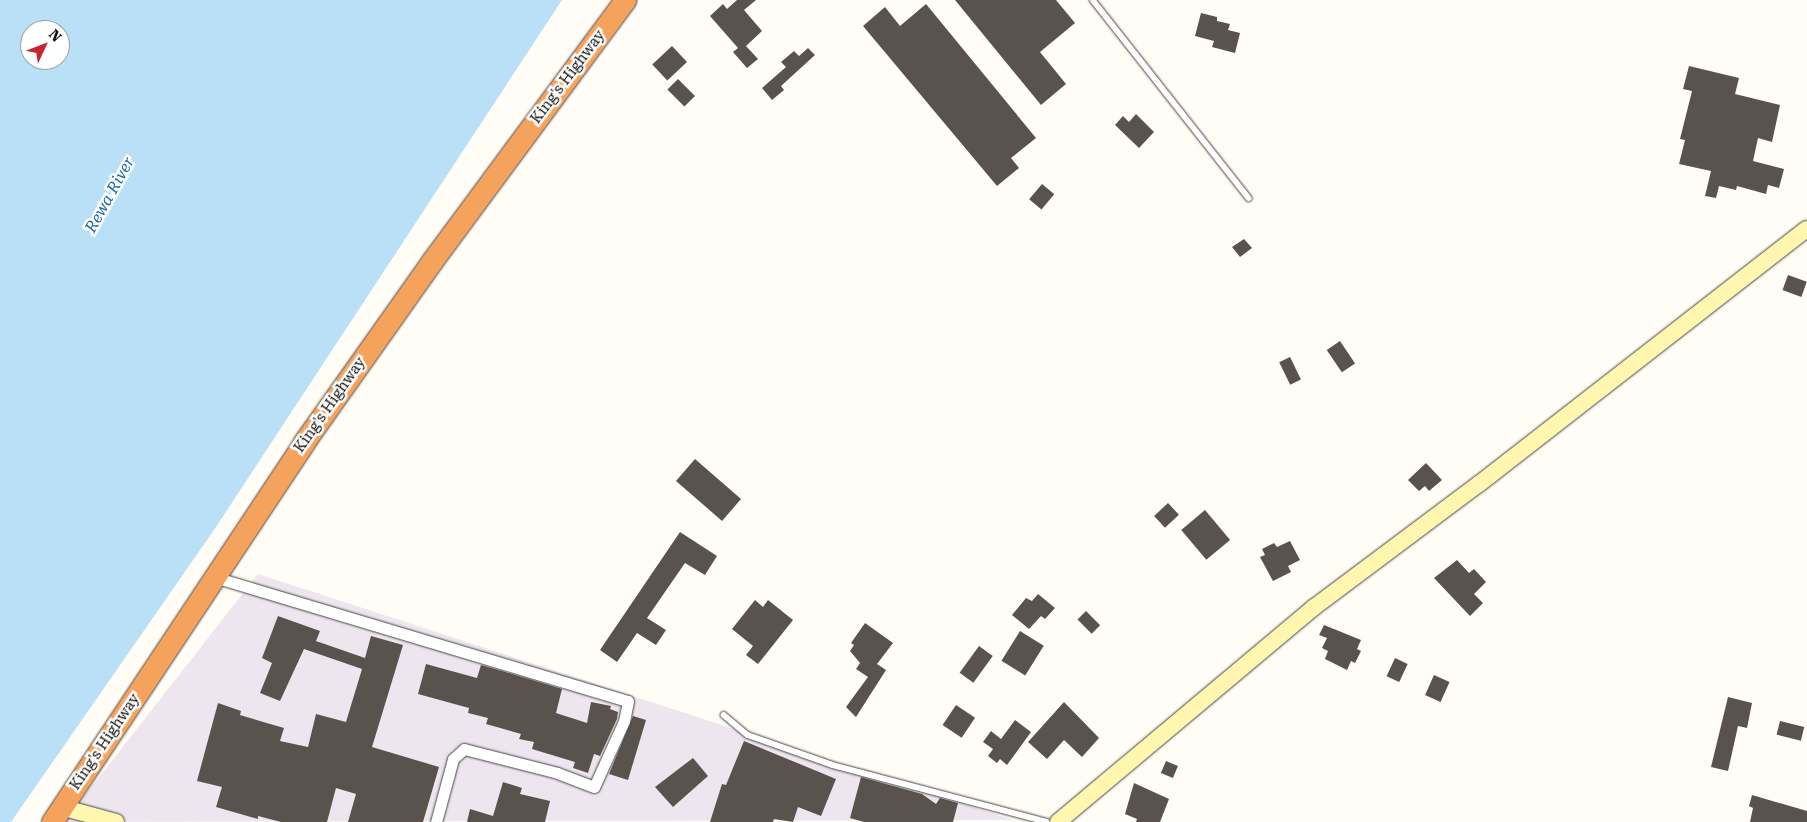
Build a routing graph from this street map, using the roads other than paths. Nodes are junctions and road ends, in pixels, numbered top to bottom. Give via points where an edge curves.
1 (625, 0) edge
2 (1093, 0) edge
3 (1249, 198) dead end
4 (1807, 229) edge
5 (214, 577) junction
6 (724, 715) dead end
7 (57, 814) edge
8 (116, 822) edge
9 (436, 822) edge
10 (1047, 822) edge
11 (1058, 822) edge

1 - 5 highway, King's Highway via 420,277
2 - 3 lane
4 - 11 street via 1480,484 1313,608
5 - 7 highway, King's Highway
5 - 9 street via 628,701 624,721 594,787 558,773 464,749 453,759
6 - 10 lane via 748,735 833,765
7 - 8 street

